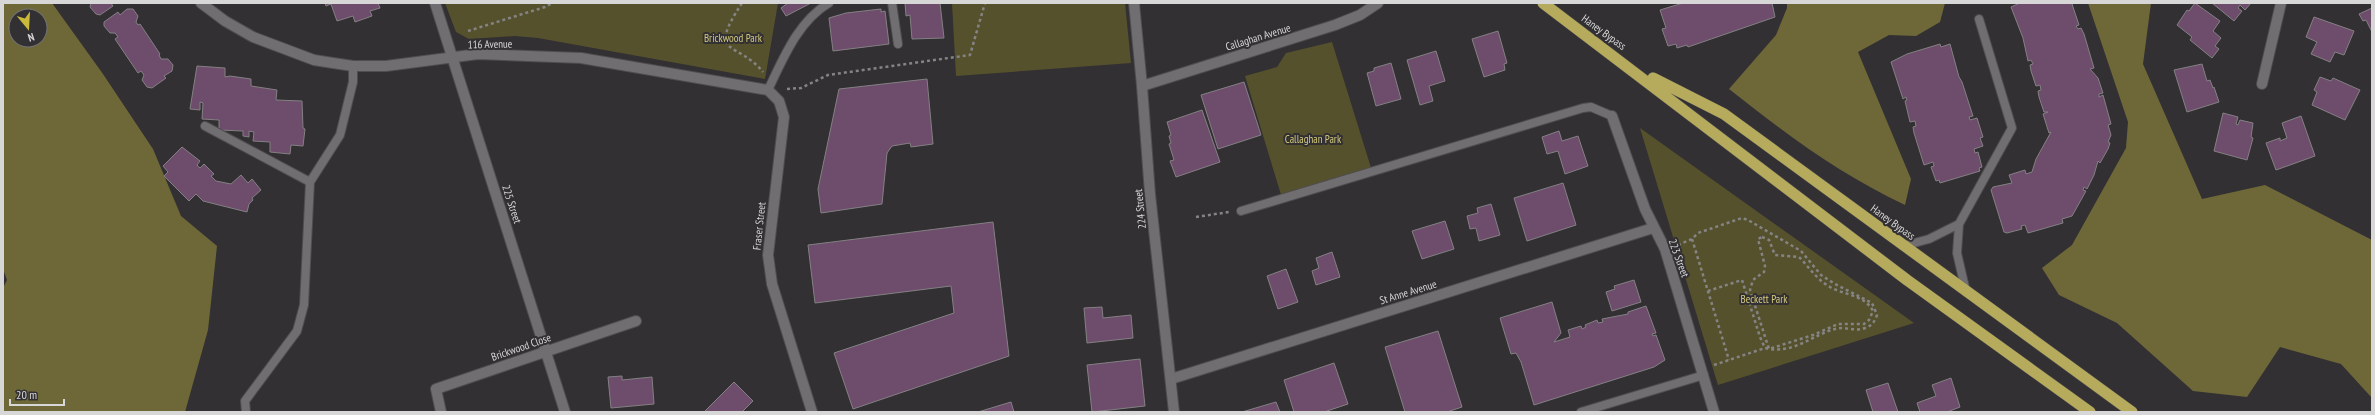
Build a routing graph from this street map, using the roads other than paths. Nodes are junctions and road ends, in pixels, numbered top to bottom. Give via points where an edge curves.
1 (201, 3) edge
2 (435, 3) edge
3 (829, 3) edge
4 (892, 3) edge
5 (1134, 3) edge
6 (1378, 3) edge
7 (1543, 3) edge
8 (2281, 3) edge
9 (1979, 19) dead end
10 (898, 44) dead end
11 (453, 58) junction
12 (353, 66) junction
13 (1631, 68) junction
14 (2262, 84) dead end
15 (1142, 86) junction
16 (768, 90) junction
17 (1612, 116) joint
18 (205, 126) dead end
19 (310, 182) junction
20 (1242, 211) road end
21 (1959, 224) junction
22 (1653, 228) junction
23 (1903, 246) junction
24 (1966, 292) junction
25 (636, 321) dead end
26 (545, 350) junction
27 (1703, 372) junction
28 (1171, 379) junction
29 (246, 412) edge
30 (441, 412) edge
31 (565, 412) edge
32 (812, 412) edge
33 (1174, 412) edge
34 (1580, 412) edge
35 (1714, 412) edge
36 (2090, 412) edge
37 (2132, 412) edge

1 - 12 street, 116 Avenue via 253,37 278,48 314,60
2 - 11 street, 225 Street
3 - 16 lane via 819,9 792,42
4 - 10 lane
5 - 15 street, 224 Street
6 - 15 street, Callaghan Avenue via 1360,15 1335,25
7 - 13 highway, Haney Bypass
8 - 14 street
9 - 21 lane via 2012,128
11 - 12 street, 116 Avenue via 386,66
11 - 16 street, 116 Avenue via 478,54 581,58
11 - 26 street, 225 Street
12 - 19 lane via 353,82 340,135
13 - 23 highway, Haney Bypass via 1724,114
13 - 36 highway, Haney Bypass via 1907,280
15 - 28 street, 224 Street via 1150,194
16 - 32 street, Fraser Street via 779,101 784,116 768,255 772,284
17 - 20 lane via 1591,107 1583,108
17 - 22 street, 223 Street
18 - 19 lane
19 - 29 lane via 304,305 297,331 245,401
21 - 23 lane via 1929,239
21 - 24 lane via 1957,253
22 - 27 street, 223 Street via 1665,249
22 - 28 street, St Anne Avenue
23 - 24 highway, Haney Bypass
24 - 37 highway, Haney Bypass
25 - 26 street, Brickwood Close
26 - 30 street, Brickwood Close via 436,389
26 - 31 street, 225 Street
27 - 34 lane
27 - 35 street, 223 Street
28 - 33 street, 224 Street

